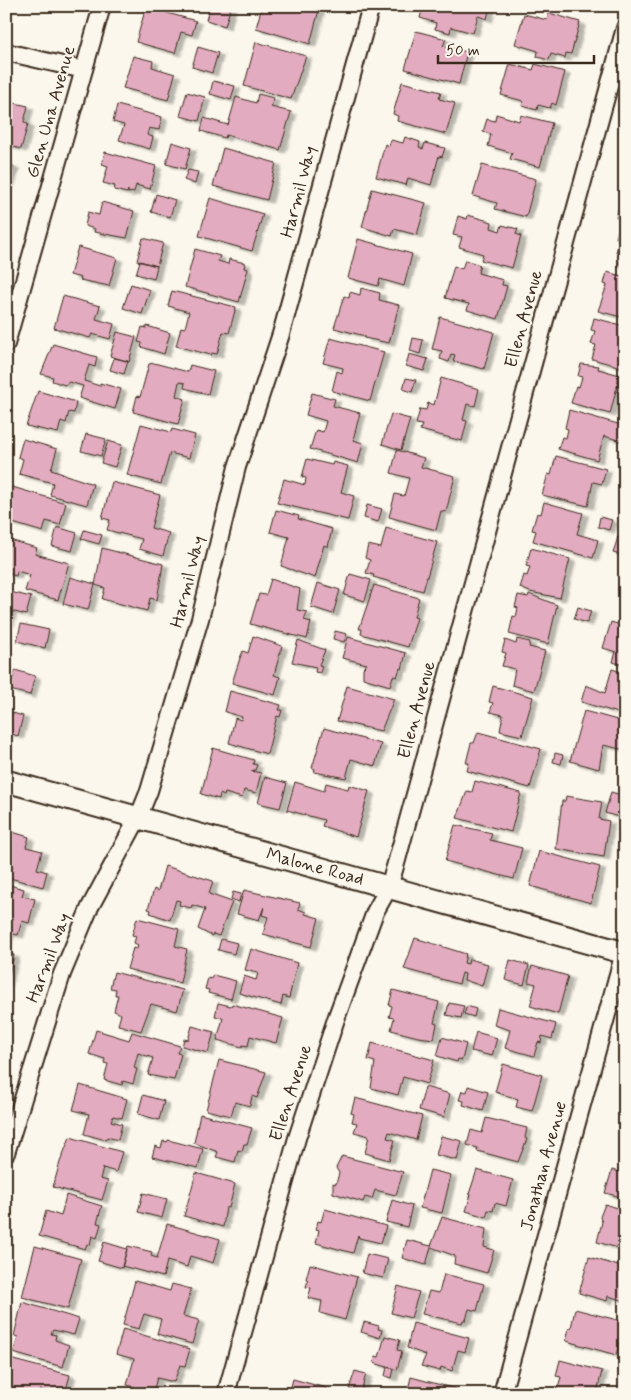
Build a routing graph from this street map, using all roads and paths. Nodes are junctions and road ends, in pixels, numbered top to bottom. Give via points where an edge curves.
1 (102, 6) edge
2 (371, 6) edge
3 (625, 28) edge
4 (6, 52) edge
5 (84, 70) junction
6 (9, 321) edge
7 (6, 344) edge
8 (6, 781) edge
9 (138, 818) junction
10 (389, 887) junction
11 (624, 951) edge
12 (6, 1153) edge
13 (226, 1394) edge
14 (502, 1394) edge

1 - 5 street, Glen Una Avenue
2 - 9 street, Harmil Way via 281,334 237,468 200,619 150,791
3 - 10 street, Ellen Avenue
4 - 5 street
5 - 6 street, Glen Una Avenue
6 - 7 street, Glen Una Avenue
8 - 9 street, Malone Road
9 - 10 street, Malone Road
9 - 12 street, Harmil Way via 90,907 62,974
10 - 11 street, Malone Road
10 - 13 street, Ellen Avenue via 372,920 309,1100
11 - 14 street, Jonathan Avenue

